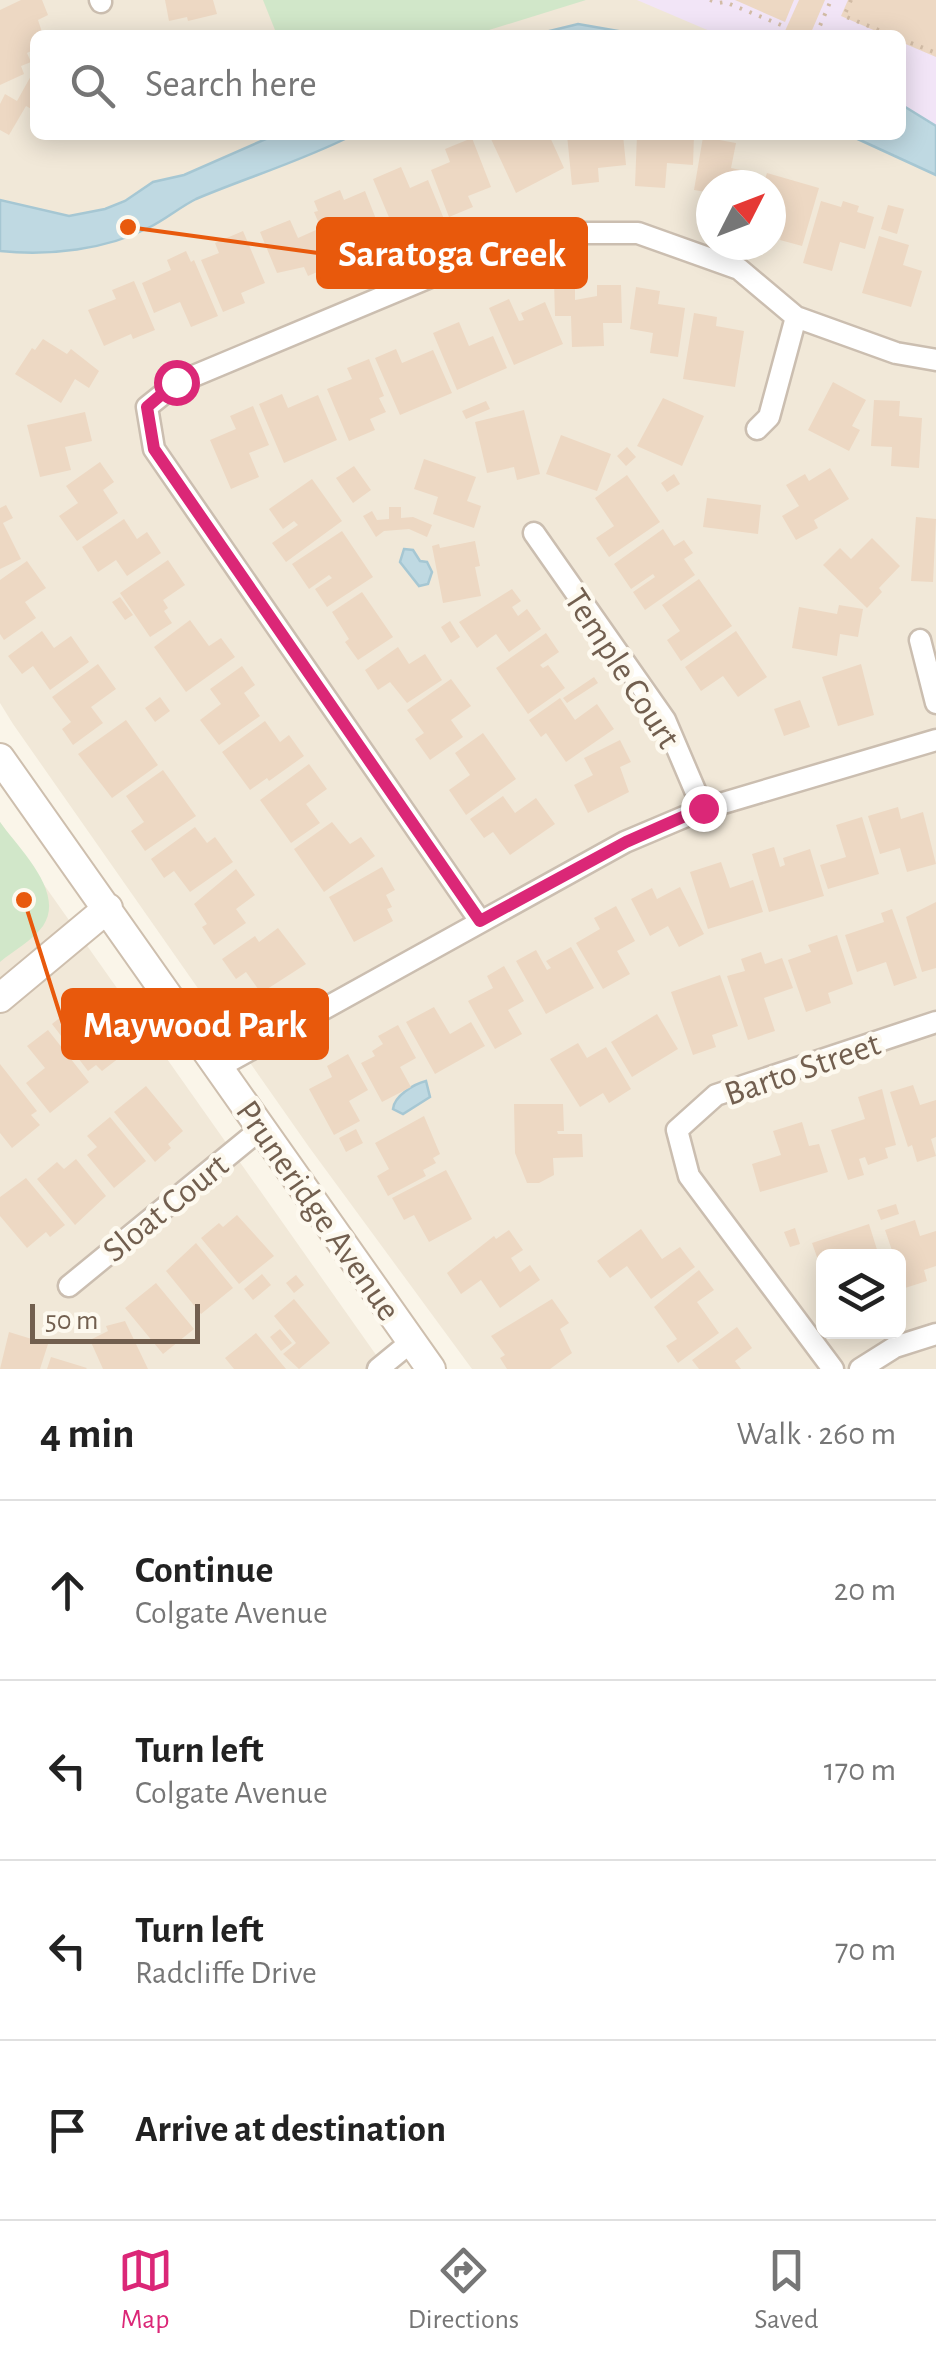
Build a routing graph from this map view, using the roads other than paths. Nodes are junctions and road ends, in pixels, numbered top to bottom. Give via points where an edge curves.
1 (796, 316) junction
2 (936, 360) edge
3 (757, 429) dead end
4 (534, 534) dead end
5 (920, 640) dead end
6 (936, 703) edge
7 (936, 740) edge
8 (0, 758) edge
9 (703, 808) junction
10 (108, 908) junction
11 (480, 921) junction
12 (0, 998) edge
13 (936, 1022) edge
14 (219, 1067) junction
15 (262, 1128) junction
16 (69, 1286) dead end
17 (936, 1334) edge
18 (411, 1342) junction
19 (378, 1369) edge
20 (430, 1369) edge
21 (833, 1369) edge
22 (860, 1369) edge

1 - 2 street via 896,353
1 - 3 street via 770,417
1 - 11 street via 739,269 638,233 572,233 514,242 176,382 147,407 154,449
4 - 9 street, Temple Court via 665,720
5 - 6 street
7 - 9 street
8 - 10 main road, Pruneridge Avenue
9 - 11 street
10 - 12 main road
10 - 14 main road, Pruneridge Avenue
11 - 14 street
13 - 21 street, Barto Street via 716,1096 676,1130 689,1176
14 - 15 main road, Pruneridge Avenue
15 - 16 street, Sloat Court
15 - 18 main road, Pruneridge Avenue
17 - 22 street via 895,1347
18 - 19 street
18 - 20 main road, Pruneridge Avenue

